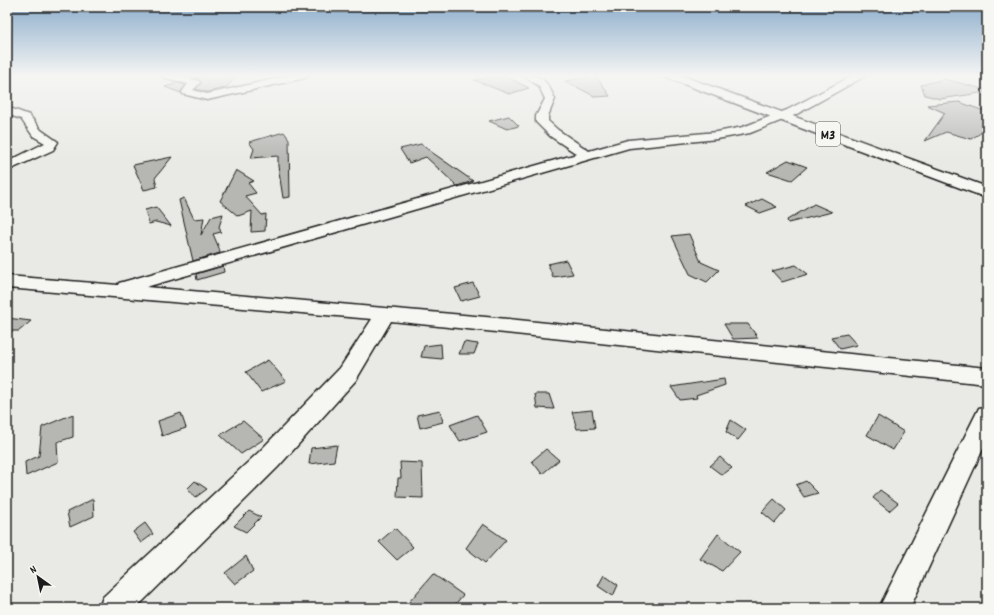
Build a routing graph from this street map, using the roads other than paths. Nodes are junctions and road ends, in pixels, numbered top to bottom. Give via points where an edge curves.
1 (548, 104) edge
2 (747, 104) edge
3 (808, 104) edge
4 (7, 110) edge
5 (783, 117) junction
6 (588, 156) junction
7 (7, 167) edge
8 (987, 193) edge
9 (7, 282) edge
10 (115, 290) junction
11 (385, 314) junction
12 (987, 376) edge
13 (987, 415) edge
14 (114, 608) edge
15 (894, 608) edge

1 - 6 street via 542,122
2 - 5 main road, M3
3 - 5 street
4 - 7 street via 25,117 37,133 52,142 49,147
5 - 6 street via 745,130 649,140
5 - 8 main road, M3
6 - 10 street
9 - 10 street
10 - 11 street
11 - 12 street via 583,332
11 - 14 street via 348,374 269,459
13 - 15 street

